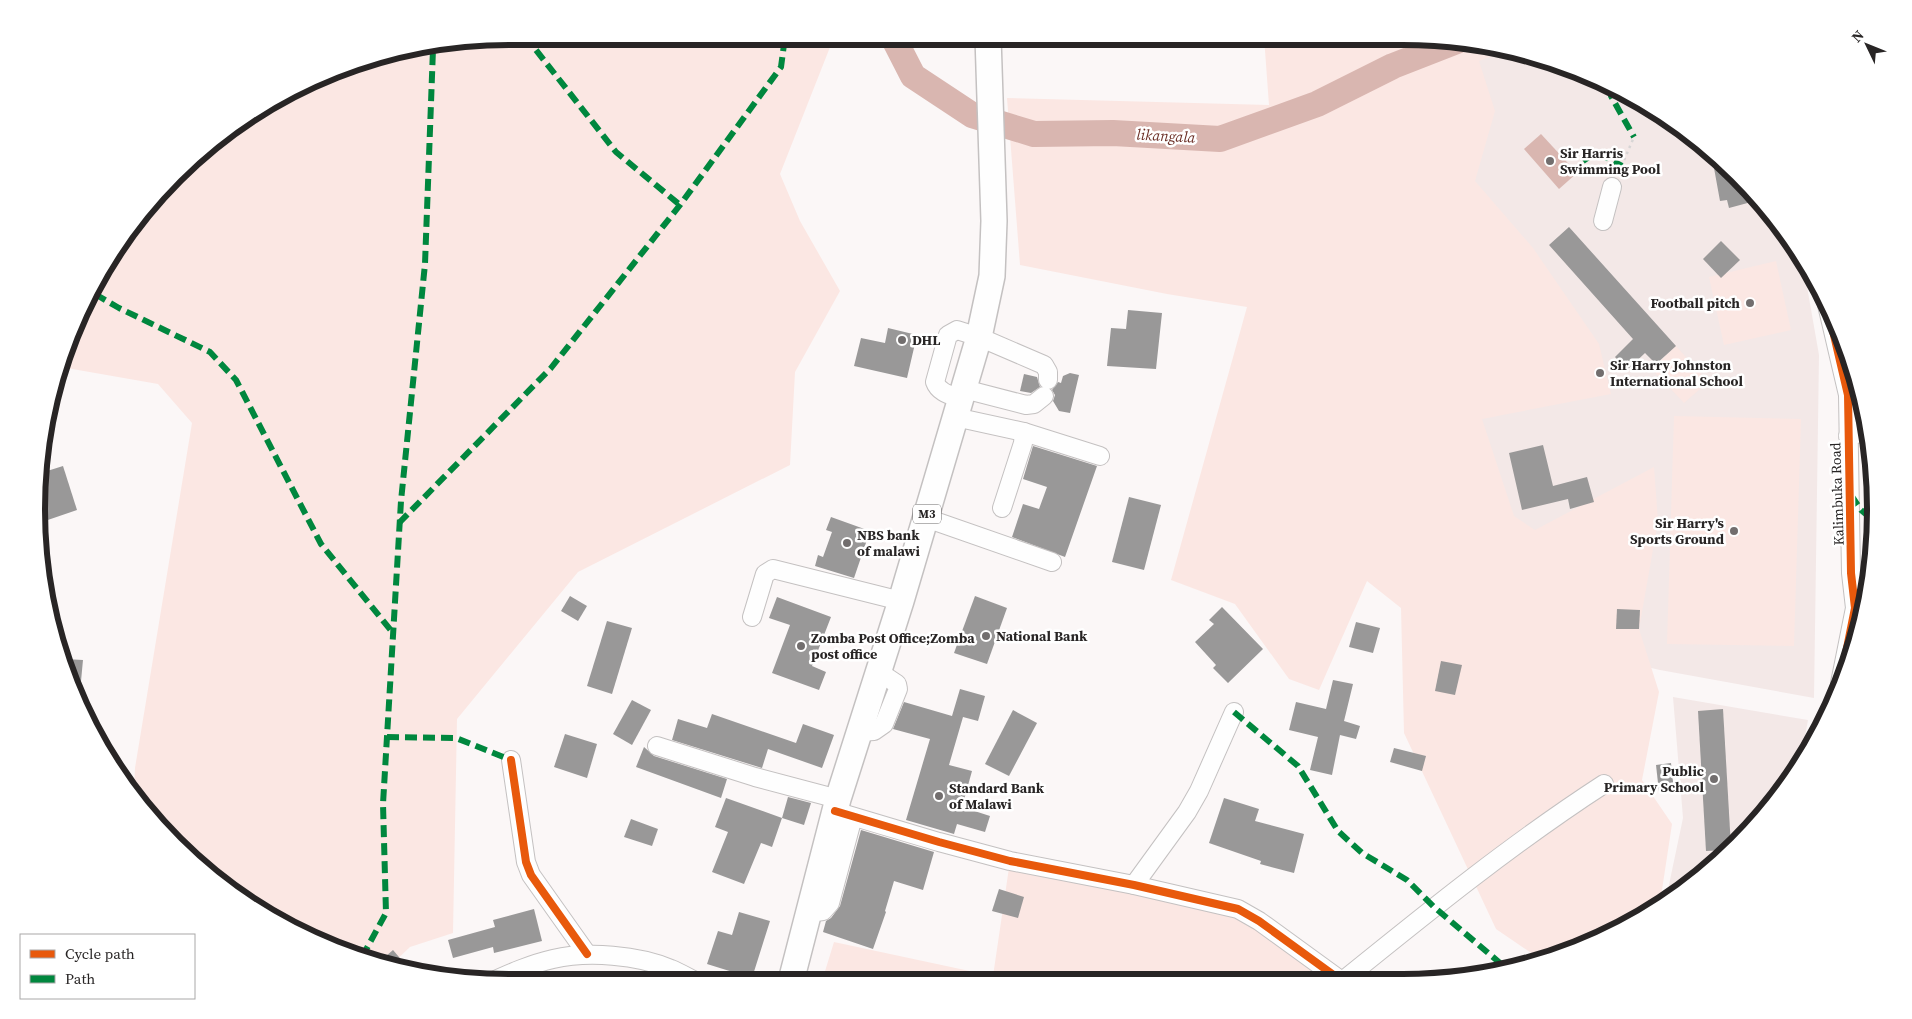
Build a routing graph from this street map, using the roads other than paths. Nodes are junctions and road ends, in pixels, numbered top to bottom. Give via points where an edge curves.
1 (988, 45) edge
2 (1612, 187) road end
3 (1603, 221) dead end
4 (979, 337) junction
5 (1836, 342) edge
6 (960, 402) junction
7 (1024, 432) junction
8 (1860, 433) edge
9 (1848, 436) junction
10 (1100, 456) dead end
11 (1002, 508) dead end
12 (926, 518) junction
13 (1052, 562) dead end
14 (901, 601) junction
15 (1858, 602) edge
16 (752, 617) dead end
17 (1234, 712) dead end
18 (657, 746) dead end
19 (511, 760) dead end
20 (1604, 784) dead end
21 (842, 809) junction
22 (1134, 886) junction
23 (588, 954) junction
24 (510, 974) edge
25 (682, 974) edge
26 (793, 974) edge
27 (1333, 974) edge
28 (1351, 974) edge

1 - 4 highway, M3 via 993,182 992,276
2 - 3 street
4 - 6 highway, M3
4 - 6 street via 1044,365 1048,372 1046,388 1034,404
5 - 9 street, Kalimbuka Road via 1848,395
6 - 7 street
6 - 12 highway, M3
7 - 10 street
7 - 11 street
8 - 9 street
9 - 15 street, Kalimbuka Road via 1851,573
12 - 13 street
12 - 14 highway, M3
14 - 16 street via 773,569 765,574
14 - 21 highway, M3 via 859,732
17 - 22 street via 1187,812
18 - 21 street
19 - 23 street via 528,869
20 - 28 street via 1555,816
21 - 22 street via 939,842 1010,861
21 - 26 highway, M3 via 808,913
22 - 27 street via 1238,909
23 - 24 street via 554,959
23 - 25 street via 636,959

